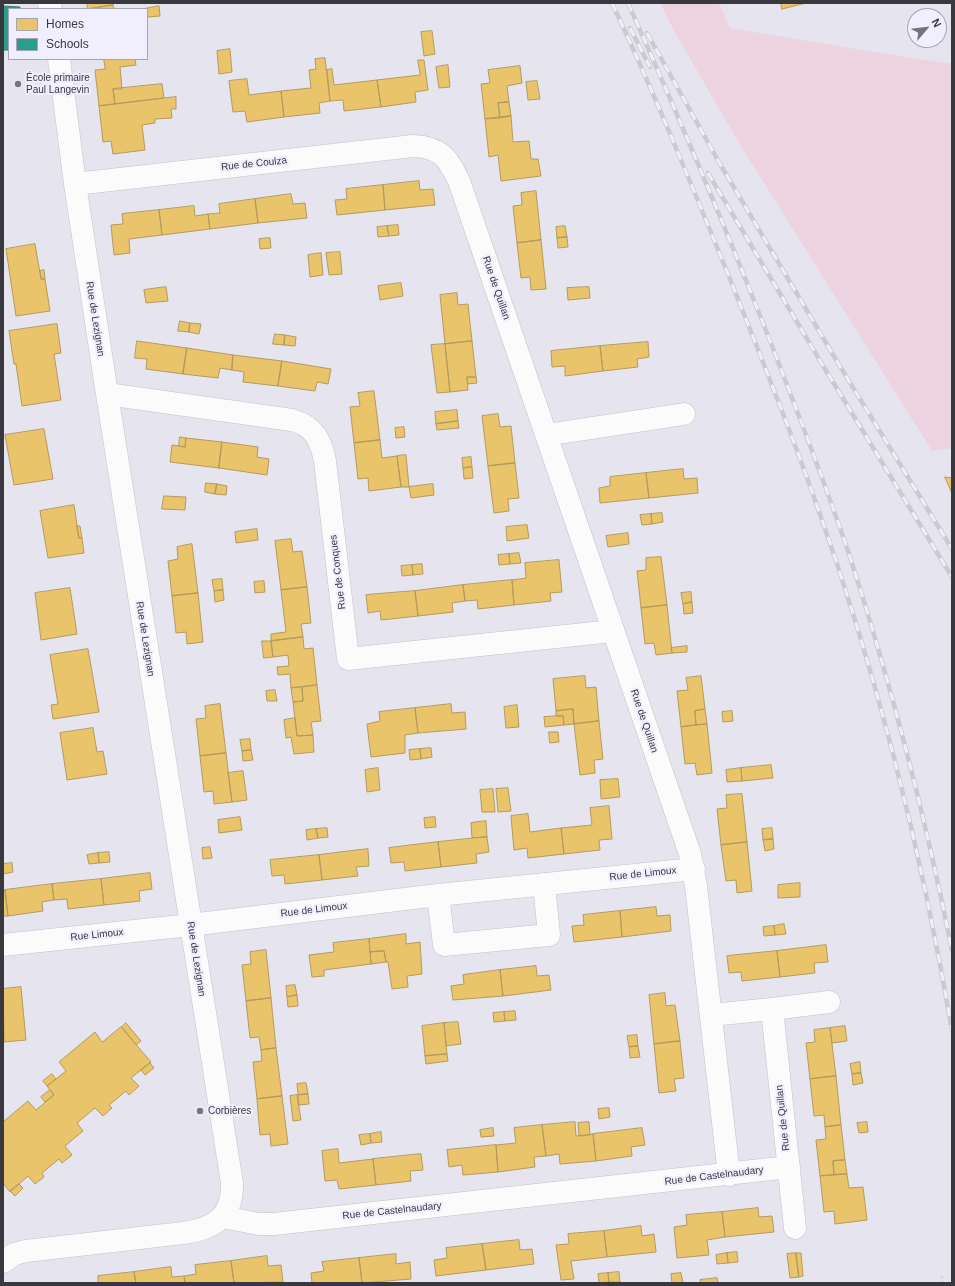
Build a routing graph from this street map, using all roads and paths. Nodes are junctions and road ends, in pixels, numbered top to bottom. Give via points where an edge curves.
1 (59, 60) edge
2 (433, 149) joint
3 (75, 184) junction
4 (107, 394) junction
5 (684, 414) dead end
6 (546, 435) junction
7 (613, 631) junction
8 (694, 868) junction
9 (544, 884) junction
10 (438, 895) junction
11 (190, 925) junction
12 (3, 945) edge
13 (830, 1002) dead end
14 (772, 1009) junction
15 (711, 1015) junction
16 (789, 1167) junction
17 (729, 1174) junction
18 (222, 1217) junction
19 (795, 1228) dead end
20 (3, 1262) edge
21 (942, 1276) dead end
22 (942, 1283) edge

1 - 3 street, Rue de Lezignan
2 - 3 street, Rue de Coulza via 422,146 402,147
2 - 6 street, Rue de Quillan via 442,153 459,181
3 - 4 street, Rue de Lezignan
4 - 7 street, Rue de Conques via 292,420 302,422 310,429 317,438 325,461 348,659
4 - 11 street, Rue de Lezignan
5 - 6 street
6 - 7 street, Rue de Quillan
7 - 8 street, Rue de Quillan
8 - 9 street, Rue de Limoux
8 - 15 street, Rue de Quillan
9 - 10 street, Rue de Limoux
9 - 10 street via 549,934 444,945
10 - 11 street, Rue de Limoux
11 - 12 street, Rue Limoux
11 - 18 street, Rue de Lezignan via 232,1183 229,1206
13 - 14 street
14 - 15 street
14 - 16 street, Rue de Quillan
15 - 17 street, Rue de Quillan
16 - 17 street, Rue de Castelnaudary
16 - 19 street, Rue de Quillan
17 - 18 street, Rue de Castelnaudary via 274,1224 259,1224
18 - 20 street via 215,1224 194,1232 26,1251 14,1254
21 - 22 path

